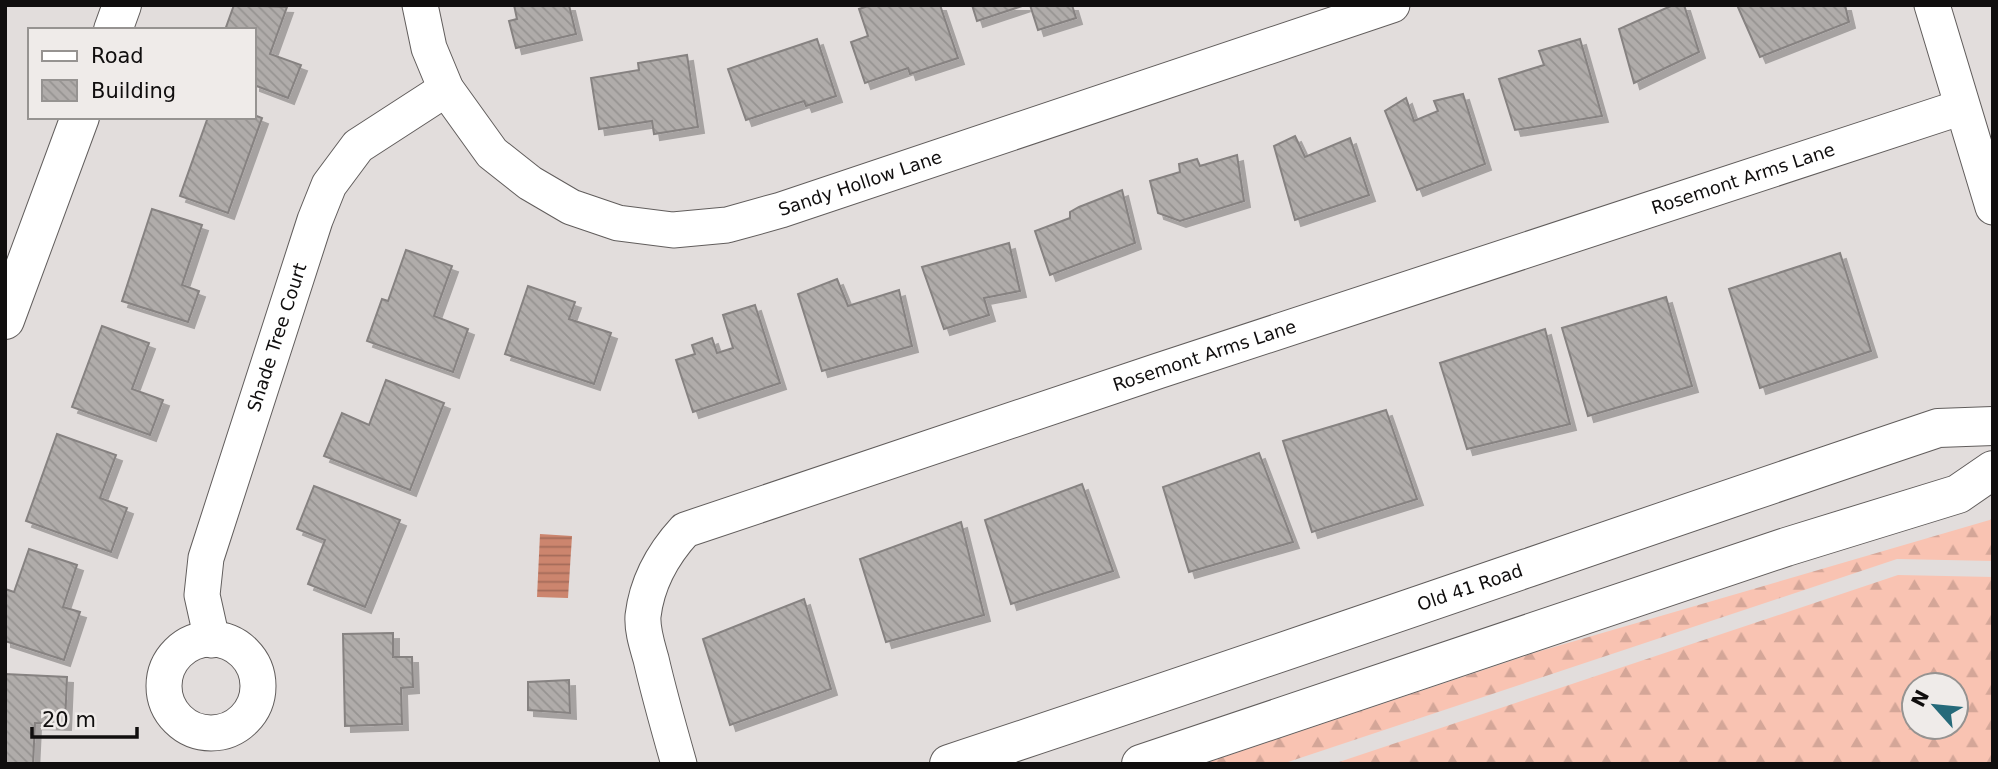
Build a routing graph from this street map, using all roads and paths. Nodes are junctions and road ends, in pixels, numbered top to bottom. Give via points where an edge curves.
1 (122, 5) edge
2 (420, 5) edge
3 (1392, 5) edge
4 (1932, 5) edge
5 (114, 28) edge
6 (446, 89) junction
7 (1962, 107) junction
8 (79, 119) edge
9 (1993, 207) edge
10 (5, 320) edge
11 (1993, 426) edge
12 (1993, 470) edge
13 (212, 640) dead end
14 (679, 764) edge
15 (949, 764) edge
16 (1141, 764) edge

1 - 5 street
2 - 6 street, Sandy Hollow Lane via 429,48
3 - 6 street, Sandy Hollow Lane via 781,210 727,225 673,230 618,223 571,207 530,183 492,153
4 - 7 street
6 - 13 street, Shade Tree Court via 358,146 329,185 206,558 202,596
7 - 9 street
7 - 14 street, Rosemont Arms Lane via 685,530 666,551 653,577 643,617
8 - 10 street
11 - 15 street, Old 41 Road via 1938,429
12 - 16 street via 1958,494 1786,547

